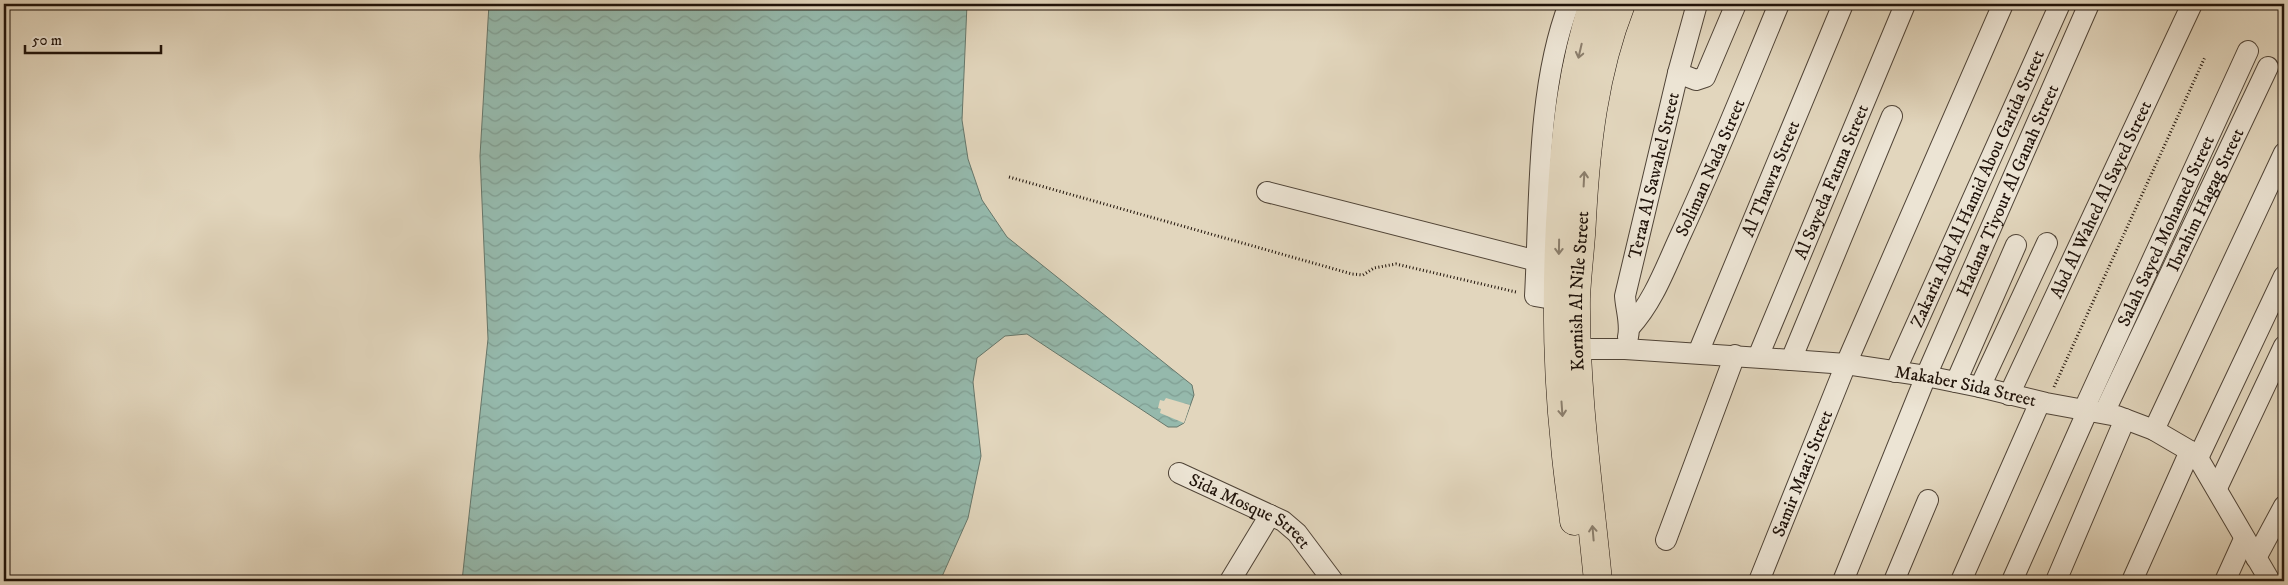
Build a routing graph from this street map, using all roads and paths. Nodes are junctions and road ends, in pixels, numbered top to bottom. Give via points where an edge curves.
1 (1569, 4) edge
2 (1593, 4) edge
3 (1620, 4) edge
4 (1697, 4) edge
5 (1736, 4) edge
6 (1779, 4) edge
7 (1843, 4) edge
8 (2003, 4) edge
9 (2060, 4) edge
10 (2089, 4) edge
11 (2192, 4) edge
12 (1904, 7) dead end
13 (2248, 51) dead end
14 (2205, 57) dead end
15 (2268, 67) dead end
16 (1678, 73) junction
17 (1892, 116) dead end
18 (1577, 130) junction
19 (2284, 153) edge
20 (1009, 177) dead end
21 (1267, 192) dead end
22 (2046, 243) dead end
23 (2016, 245) dead end
24 (1537, 261) junction
25 (2284, 276) edge
26 (1547, 298) junction
27 (1630, 327) junction
28 (2284, 346) edge
29 (1624, 348) junction
30 (1578, 349) junction
31 (1698, 353) junction
32 (1735, 355) junction
33 (1758, 357) junction
34 (1791, 360) junction
35 (1846, 364) junction
36 (1895, 372) junction
37 (1926, 376) junction
38 (1956, 382) junction
39 (1980, 386) junction
40 (2009, 395) junction
41 (2043, 402) junction
42 (2092, 411) junction
43 (2125, 419) junction
44 (2154, 430) junction
45 (2194, 454) junction
46 (1179, 473) dead end
47 (2217, 488) junction
48 (1928, 500) dead end
49 (2284, 506) edge
50 (1270, 515) junction
51 (2244, 539) junction
52 (1666, 540) dead end
53 (2256, 558) junction
54 (1230, 581) edge
55 (1333, 581) edge
56 (1581, 581) edge
57 (1598, 581) edge
58 (1759, 581) edge
59 (1843, 581) edge
60 (1894, 581) edge
61 (1961, 581) edge
62 (2012, 581) edge
63 (2056, 581) edge
64 (2132, 581) edge
65 (2224, 581) edge
66 (2270, 581) edge

1 - 24 street via 1559,35 1545,111
2 -> 18 main road, Kornish Al Nile Street via 1576,68
3 - 18 main road, Kornish Al Nile Street via 1594,94
4 - 16 street, Teraa Al Sawahel Street
5 - 16 street via 1705,77 1696,80
6 - 27 street, Soliman Nada Street via 1706,179 1653,294
7 - 31 street, Al Thawra Street
8 - 35 street, Samir Maati Street
9 - 36 street, Zakaria Abd Al Hamid Abou Garida Street
10 - 37 street, Hadana Tiyour Al Ganah Street
11 - 40 street, Abd Al Wahed Al Sayed Street
12 - 33 street, Al Sayeda Fatma Street
13 - 42 street, Salah Sayed Mohamed Street
14 - 41 path
15 - 42 street, Ibrahim Hagag Street
16 - 27 street, Teraa Al Sawahel Street via 1624,296
17 - 34 street
18 -> 26 main road, Kornish Al Nile Street
30 -> 18 main road, Kornish Al Nile Street
19 - 44 street
20 - 26 path via 1352,274 1363,275 1374,268 1396,264
21 - 24 street
22 - 39 street
23 - 38 street
24 - 26 street
25 - 45 street
26 -> 56 main road, Kornish Al Nile Street
27 - 29 street, Teraa Al Sawahel Street
28 - 47 street
29 - 30 street, Makaber Sida Street
29 - 31 street, Makaber Sida Street
57 -> 30 main road, Kornish Al Nile Street
31 - 32 street, Makaber Sida Street
32 - 33 street, Makaber Sida Street
32 - 52 street
33 - 34 street, Makaber Sida Street
34 - 35 street, Makaber Sida Street
35 - 36 street, Makaber Sida Street
35 - 58 street, Samir Maati Street
36 - 37 street, Makaber Sida Street
37 - 38 street, Makaber Sida Street
37 - 59 street, Hadana Tiyour Al Ganah Street
38 - 39 street, Makaber Sida Street
39 - 40 street, Makaber Sida Street
40 - 41 street, Makaber Sida Street
41 - 42 street, Makaber Sida Street
41 - 61 street
42 - 43 street, Makaber Sida Street
42 - 62 street
43 - 44 street, Makaber Sida Street
43 - 63 street
44 - 45 street, Makaber Sida Street
45 - 47 street, Makaber Sida Street
45 - 64 street
46 - 50 street, Sida Mosque Street
47 - 51 street, Makaber Sida Street
48 - 60 street
49 - 53 street
50 - 54 street
50 - 55 street, Sida Mosque Street via 1297,533
51 - 53 street, Makaber Sida Street
51 - 65 street
53 - 66 street, Makaber Sida Street

